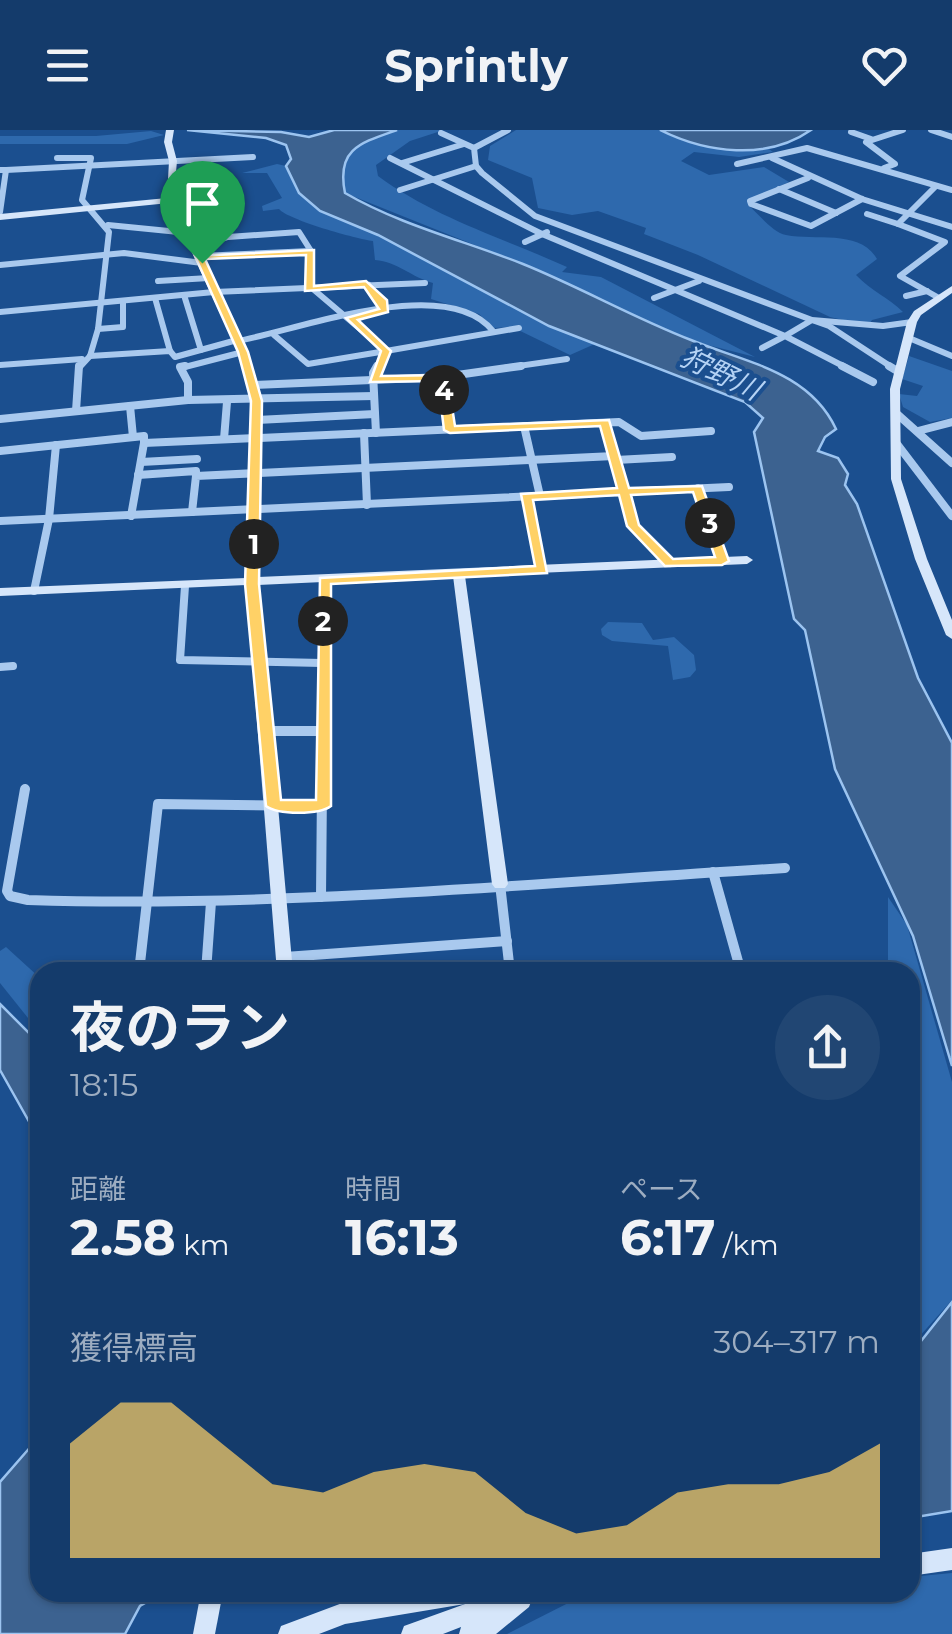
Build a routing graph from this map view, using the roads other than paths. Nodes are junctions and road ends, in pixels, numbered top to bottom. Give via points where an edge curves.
1 (508, 130) edge
2 (902, 130) edge
3 (932, 130) edge
4 (170, 132) edge
5 (851, 132) edge
6 (440, 133) dead end
7 (952, 137) edge
8 (871, 140) junction
9 (464, 144) junction
10 (474, 148) junction
11 (253, 157) dead end
12 (56, 158) dead end
13 (390, 158) dead end
14 (771, 158) junction
15 (174, 161) junction
16 (90, 164) junction
17 (401, 164) junction
18 (736, 164) dead end
19 (476, 166) junction
20 (884, 168) junction
21 (3, 170) edge
22 (809, 178) junction
23 (432, 179) junction
24 (185, 182) dead end
25 (935, 186) junction
26 (779, 189) junction
27 (400, 190) dead end
28 (952, 190) edge
29 (230, 196) junction
30 (862, 199) junction
31 (172, 200) junction
32 (88, 209) junction
33 (836, 213) junction
34 (867, 214) dead end
35 (906, 214) junction
36 (0, 215) edge
37 (898, 224) junction
38 (108, 225) junction
39 (560, 226) junction
40 (952, 228) edge
41 (0, 229) edge
42 (190, 233) junction
43 (542, 234) junction
44 (228, 236) junction
45 (938, 238) junction
46 (525, 242) dead end
47 (942, 247) junction
48 (952, 250) edge
49 (107, 252) junction
50 (311, 252) junction
51 (199, 255) junction
52 (0, 265) edge
53 (208, 278) junction
54 (699, 281) junction
55 (158, 282) dead end
56 (424, 283) dead end
57 (369, 285) junction
58 (311, 289) junction
59 (675, 290) junction
60 (927, 291) junction
61 (214, 292) junction
62 (948, 293) edge
63 (184, 295) junction
64 (906, 296) dead end
65 (155, 298) junction
66 (654, 298) dead end
67 (123, 301) junction
68 (104, 303) junction
69 (386, 309) junction
70 (0, 312) edge
71 (351, 318) junction
72 (812, 320) junction
73 (912, 322) junction
74 (98, 328) junction
75 (519, 328) dead end
76 (493, 331) junction
77 (274, 335) junction
78 (784, 336) junction
79 (909, 338) junction
80 (239, 344) junction
81 (762, 348) dead end
82 (201, 350) junction
83 (386, 351) junction
84 (170, 352) junction
85 (952, 356) edge
86 (86, 358) junction
87 (567, 359) dead end
88 (0, 365) edge
89 (900, 372) junction
90 (443, 377) junction
91 (374, 379) junction
92 (873, 382) dead end
93 (254, 385) junction
94 (374, 396) junction
95 (188, 400) junction
96 (256, 401) junction
97 (227, 402) junction
98 (130, 406) junction
99 (76, 411) junction
100 (896, 413) junction
101 (375, 414) junction
102 (0, 419) edge
103 (258, 420) junction
104 (605, 422) junction
105 (952, 422) edge
106 (524, 426) junction
107 (450, 430) junction
108 (711, 430) dead end
109 (918, 431) junction
110 (364, 433) junction
111 (376, 433) junction
112 (133, 437) junction
113 (257, 438) junction
114 (224, 439) junction
115 (199, 440) junction
116 (144, 443) junction
117 (897, 444) junction
118 (56, 445) junction
119 (0, 451) edge
120 (672, 457) dead end
121 (615, 458) junction
122 (197, 459) junction
123 (531, 460) junction
124 (140, 462) junction
125 (952, 463) edge
126 (364, 468) junction
127 (256, 472) junction
128 (196, 474) junction
129 (138, 475) junction
130 (729, 487) dead end
131 (698, 488) junction
132 (624, 492) junction
133 (540, 496) junction
134 (526, 497) junction
135 (366, 504) junction
136 (256, 509) junction
137 (192, 512) junction
138 (131, 516) junction
139 (952, 516) edge
140 (50, 518) junction
141 (0, 521) edge
142 (748, 560) dead end
143 (722, 561) junction
144 (670, 563) junction
145 (542, 570) junction
146 (459, 574) junction
147 (324, 580) junction
148 (252, 584) junction
149 (185, 586) junction
150 (34, 591) junction
151 (0, 592) edge
152 (952, 635) edge
153 (260, 661) junction
154 (322, 662) junction
155 (0, 666) edge
156 (13, 666) dead end
157 (266, 731) junction
158 (324, 731) junction
159 (26, 788) dead end
160 (274, 806) junction
161 (324, 806) junction
162 (786, 868) dead end
163 (712, 872) junction
164 (500, 884) junction
165 (321, 897) junction
166 (280, 900) junction
167 (211, 902) junction
168 (148, 904) junction
169 (506, 941) junction
170 (285, 957) junction
171 (140, 962) edge
172 (207, 962) edge
173 (285, 962) edge
174 (509, 962) edge
175 (738, 962) edge
176 (952, 1558) edge
177 (920, 1563) edge
178 (210, 1602) edge
179 (410, 1602) edge
180 (503, 1602) edge
181 (518, 1602) edge
182 (204, 1634) edge
183 (290, 1634) edge
184 (412, 1634) edge
185 (470, 1634) edge

1 - 10 street
2 - 8 street
3 - 7 street
4 - 15 street
5 - 8 street
6 - 9 street
8 - 20 street via 866,142 895,164
9 - 10 street
9 - 17 street
10 - 19 street
11 - 15 street
12 - 16 street via 90,158
13 - 17 street
14 - 18 street
14 - 20 street via 807,148
14 - 22 street
15 - 16 street
15 - 31 street
16 - 21 street
16 - 32 street via 82,200
17 - 23 street
19 - 23 street
19 - 39 street via 530,213
20 - 25 street
21 - 36 street
22 - 26 street
22 - 30 street
23 - 27 street
23 - 43 street
24 - 29 street via 228,180
25 - 28 street
25 - 35 street
26 - 33 street
26 - 33 street via 750,204 811,226
29 - 31 street
29 - 44 street
30 - 33 street
30 - 35 street
31 - 32 street
31 - 42 street
32 - 36 street
32 - 38 street
34 - 37 street
35 - 37 street
35 - 40 street
36 - 41 street
37 - 45 street
38 - 42 street
38 - 49 street
39 - 43 street
39 - 54 street
40 - 45 street
42 - 51 street
43 - 46 street
43 - 59 street
44 - 50 street via 299,232
44 - 51 street
45 - 47 street
47 - 48 street
47 - 60 street via 900,276
49 - 51 street
49 - 52 street
49 - 68 street
50 - 51 street
50 - 58 street
51 - 53 street
53 - 55 street
53 - 61 street
54 - 59 street
54 - 72 street
56 - 57 street
57 - 58 street
57 - 69 street
58 - 61 street
58 - 71 street
59 - 66 street
59 - 78 street
60 - 62 street
60 - 64 street
61 - 63 street
61 - 80 street
62 - 73 street
63 - 65 street
63 - 82 street
65 - 67 street
65 - 84 street
67 - 68 street
67 - 74 street via 122,327
68 - 70 street
68 - 74 street
69 - 71 street
69 - 76 street via 450,305 480,317
71 - 77 street
71 - 83 street
72 - 73 street via 886,328
72 - 78 street
72 - 89 street
73 - 79 street
74 - 86 street
75 - 76 street
76 - 83 street
77 - 80 street
77 - 83 street via 308,364
78 - 81 street
78 - 92 street
79 - 85 street
79 - 89 street
80 - 82 street
80 - 93 street
80 - 95 street via 180,367
82 - 84 street via 175,358
83 - 91 street
84 - 86 street
86 - 88 street
86 - 99 street
87 - 90 street
89 - 100 street
90 - 91 street
90 - 107 street
91 - 93 street
91 - 94 street
93 - 96 street
94 - 96 street
94 - 101 street
95 - 97 street
95 - 98 street
96 - 97 street
96 - 103 street
97 - 114 street
98 - 99 street
98 - 112 street
99 - 102 street
100 - 109 street
100 - 117 street
101 - 103 street
101 - 111 street
103 - 113 street
104 - 106 street
104 - 108 street via 619,422 641,436
104 - 121 street
105 - 109 street
106 - 107 street
106 - 123 street
107 - 111 street
109 - 125 street
110 - 111 street
110 - 113 street
110 - 126 street
112 - 116 street via 144,436
112 - 118 street
113 - 114 street
113 - 127 street
114 - 115 street
115 - 116 street
115 - 122 street
116 - 124 street
117 - 139 street
117 - 152 street via 899,496
118 - 119 street
118 - 140 street
120 - 121 street
121 - 123 street
121 - 132 street
122 - 124 street
122 - 128 street
123 - 126 street
123 - 133 street
124 - 129 street
126 - 127 street
126 - 135 street
127 - 128 street
127 - 136 street
128 - 129 street
128 - 137 street
129 - 138 street
130 - 131 street
131 - 132 street
131 - 143 street
132 - 133 street
132 - 144 street via 633,526
133 - 134 street
134 - 135 street
134 - 145 street
135 - 136 street
136 - 137 street
136 - 148 street
137 - 138 street
138 - 140 street
140 - 141 street
140 - 150 street
142 - 143 street
143 - 144 street
144 - 145 street
145 - 146 street
146 - 147 street
146 - 164 street
147 - 148 street
147 - 154 street
148 - 149 street
148 - 153 street
149 - 150 street
149 - 153 street via 180,660
150 - 151 street
153 - 154 street
153 - 157 street
154 - 158 street
155 - 156 street
157 - 158 street
157 - 160 street
158 - 161 street
159 - 168 street via 7,882 10,896
160 - 161 street
160 - 166 street
160 - 168 street via 158,804
161 - 165 street
162 - 163 street
163 - 164 street
163 - 175 street
164 - 165 street
164 - 169 street
165 - 166 street
166 - 167 street
166 - 170 street
167 - 168 street
167 - 172 street
168 - 171 street
169 - 170 street
169 - 174 street
170 - 173 street
176 - 177 street
178 - 182 street
179 - 183 street via 346,1613
180 - 184 street
181 - 185 street

